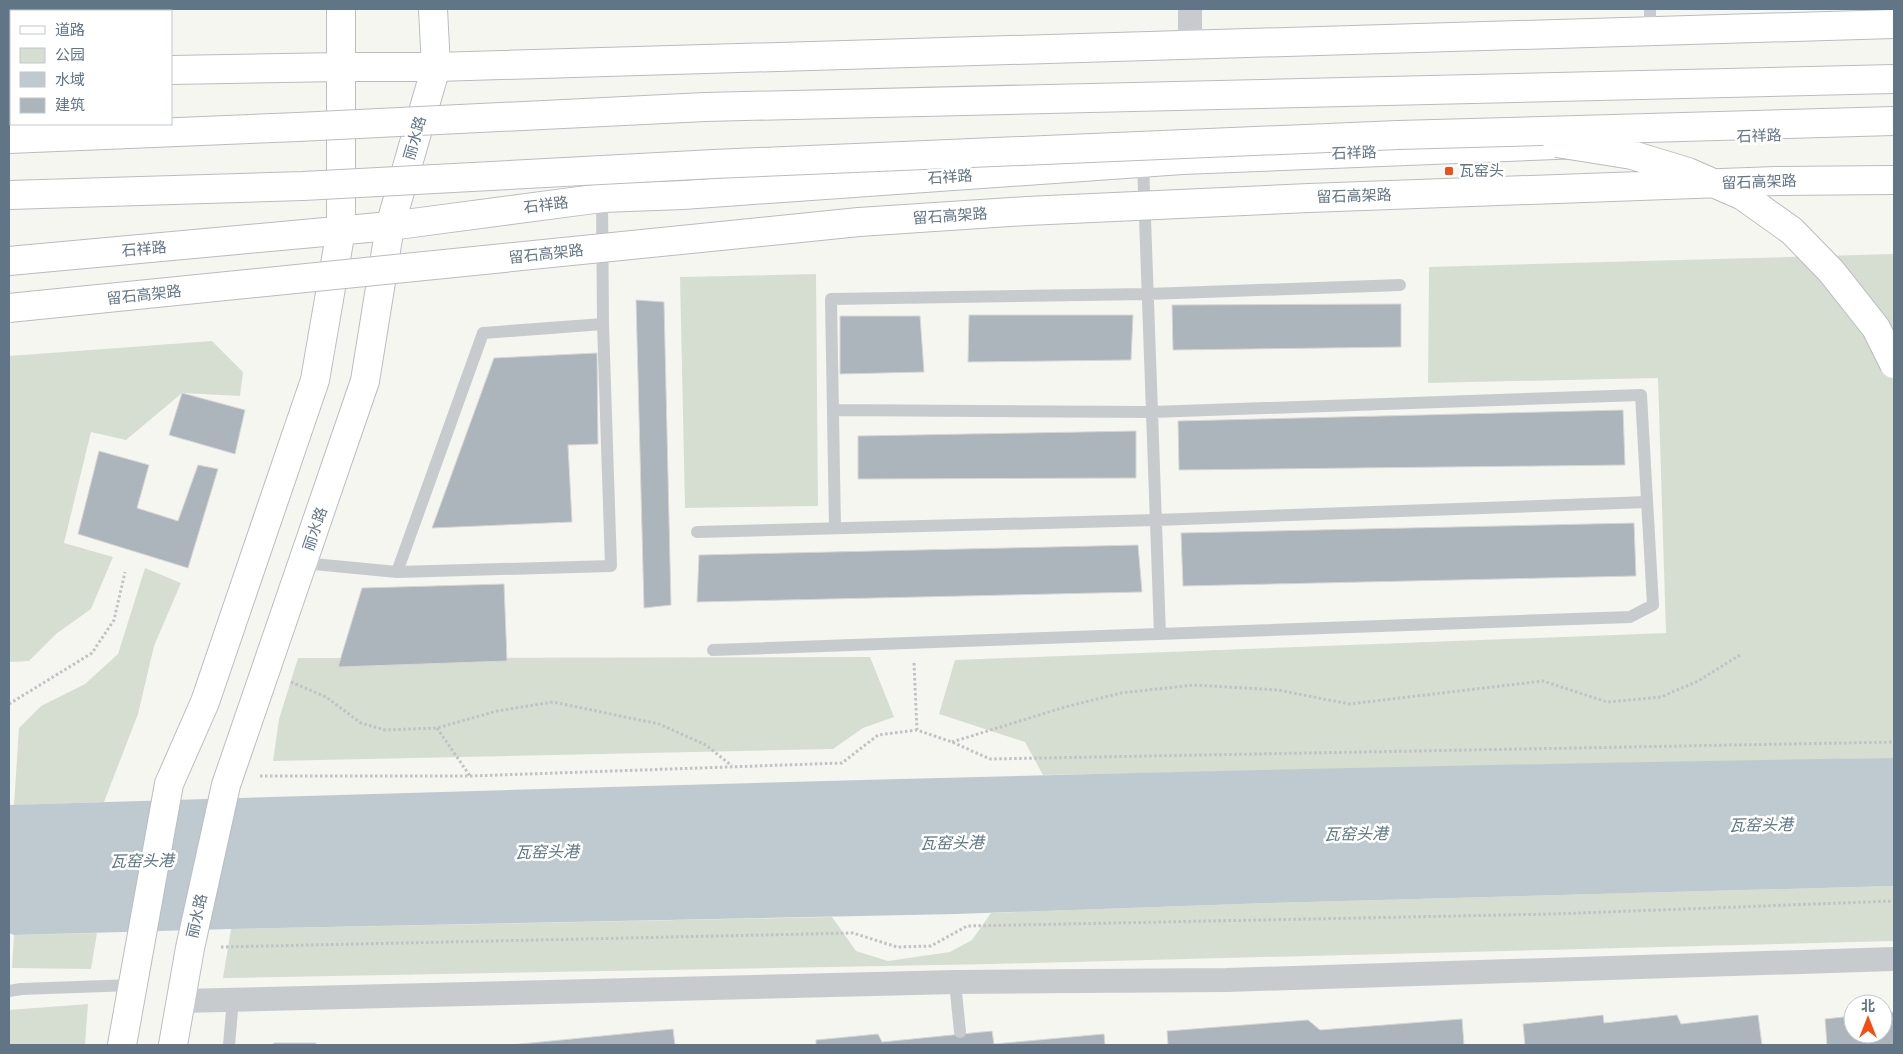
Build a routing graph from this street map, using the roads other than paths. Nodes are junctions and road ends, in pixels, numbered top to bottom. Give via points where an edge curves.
1 (341, 9) edge
2 (434, 9) edge
3 (1190, 9) edge
4 (1650, 20) edge
5 (1894, 24) edge
6 (1190, 44) junction
7 (340, 67) junction
8 (436, 67) junction
9 (172, 70) edge
10 (1894, 79) edge
11 (1894, 120) edge
12 (1894, 131) edge
13 (9, 135) edge
14 (1398, 135) junction
15 (58, 137) junction
16 (9, 140) edge
17 (1143, 164) junction
18 (1894, 180) edge
19 (9, 195) edge
20 (602, 198) junction
21 (390, 226) junction
22 (341, 230) junction
23 (9, 261) edge
24 (1400, 286) dead end
25 (1148, 294) junction
26 (9, 308) edge
27 (603, 324) junction
28 (1894, 364) edge
29 (833, 410) junction
30 (1152, 412) junction
31 (1647, 502) junction
32 (1156, 520) junction
33 (835, 528) junction
34 (697, 532) dead end
35 (303, 563) junction
36 (397, 572) junction
37 (1160, 634) junction
38 (713, 650) dead end
39 (1894, 959) edge
40 (955, 982) junction
41 (133, 985) junction
42 (9, 991) edge
43 (233, 1000) junction
44 (181, 1001) junction
45 (960, 1032) dead end
46 (122, 1045) edge
47 (173, 1045) edge
48 (229, 1045) edge

1 - 7 main road
2 - 8 main road, 丽水路
3 - 6 street
4 - 5 main road
4 - 6 main road
6 - 8 main road
7 - 8 main road
7 - 9 main road
7 - 22 main road
8 - 21 main road, 丽水路
10 - 15 main road, bridge via 705,107
11 - 14 main road, bridge
12 - 17 main road, 石祥路
13 - 15 main road
14 - 19 main road, bridge via 303,186
14 - 28 main road, bridge via 1533,140 1632,154 1688,172 1743,196 1792,231 1831,271 1876,328
15 - 16 main road
17 - 20 main road, 石祥路
17 - 25 lane
18 - 26 main road, 留石高架路, bridge via 1776,181 1308,198 879,221
20 - 21 main road, 石祥路
20 - 27 lane
21 - 22 main road, 石祥路
21 - 35 main road, 丽水路 via 365,381
22 - 23 main road, 石祥路
22 - 41 main road via 315,380 205,702 169,784
24 - 25 lane
25 - 29 lane via 832,299
25 - 30 lane
27 - 36 lane via 482,333
27 - 36 lane via 611,566
29 - 30 lane
29 - 33 lane
30 - 31 lane via 1641,395
30 - 32 lane
31 - 32 lane
31 - 37 lane via 1653,605 1630,617
32 - 33 lane
32 - 37 lane
33 - 34 lane
35 - 36 lane
35 - 44 main road, 丽水路 via 228,781
37 - 38 lane
39 - 40 street via 1227,980
40 - 43 street
40 - 45 lane
41 - 42 lane
41 - 46 main road
43 - 44 street
43 - 48 lane
44 - 47 main road, 丽水路

